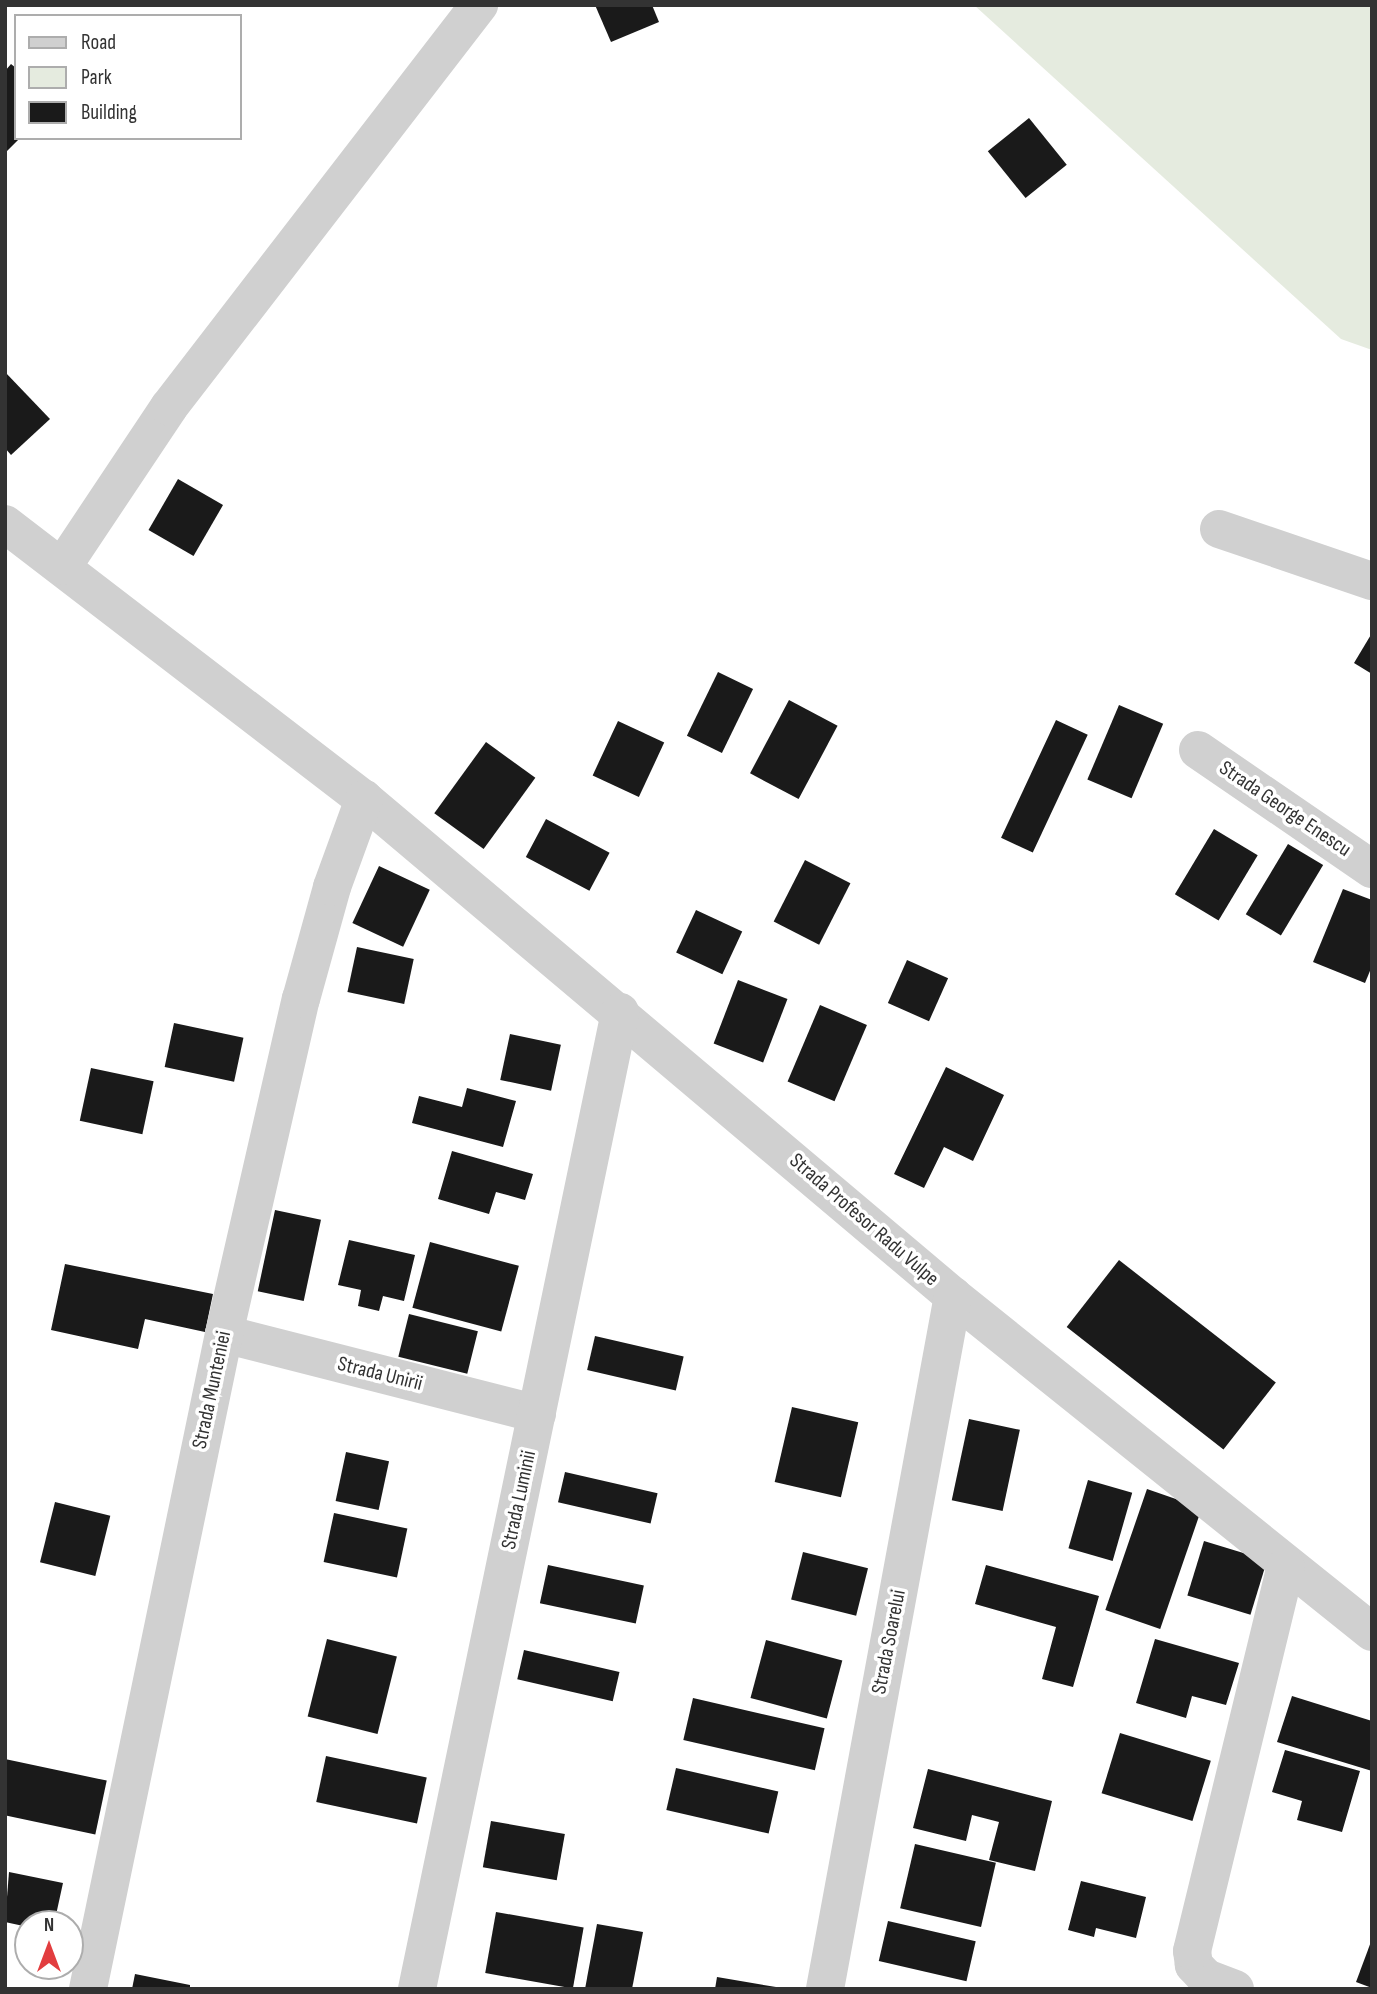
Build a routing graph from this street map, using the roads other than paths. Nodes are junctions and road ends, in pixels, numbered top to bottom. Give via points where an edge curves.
1 (479, 5) edge
2 (5, 524) edge
3 (1219, 529) dead end
4 (63, 566) junction
5 (1372, 581) edge
6 (1198, 750) dead end
7 (364, 799) junction
8 (1372, 869) edge
9 (620, 1012) junction
10 (953, 1296) junction
11 (224, 1334) junction
12 (537, 1414) junction
13 (1286, 1566) junction
14 (1372, 1632) edge
15 (88, 1989) edge
16 (417, 1989) edge
17 (825, 1989) edge
18 (1235, 1989) edge

1 - 4 street via 169,407
2 - 4 street, Strada Profesor Radu Vulpe
3 - 5 street
4 - 7 street, Strada Profesor Radu Vulpe
6 - 8 street, Strada George Enescu
7 - 9 street, Strada Profesor Radu Vulpe
7 - 11 street, Strada Munteniei via 332,887 301,999
9 - 10 street, Strada Profesor Radu Vulpe
9 - 12 street, Strada Luminii
10 - 13 street, Strada Profesor Radu Vulpe
10 - 17 street, Strada Soarelui
11 - 12 street, Strada Unirii
11 - 15 street, Strada Munteniei
12 - 16 street, Strada Luminii
13 - 14 street, Strada Profesor Radu Vulpe
13 - 18 street via 1192,1951 1194,1965 1206,1978

